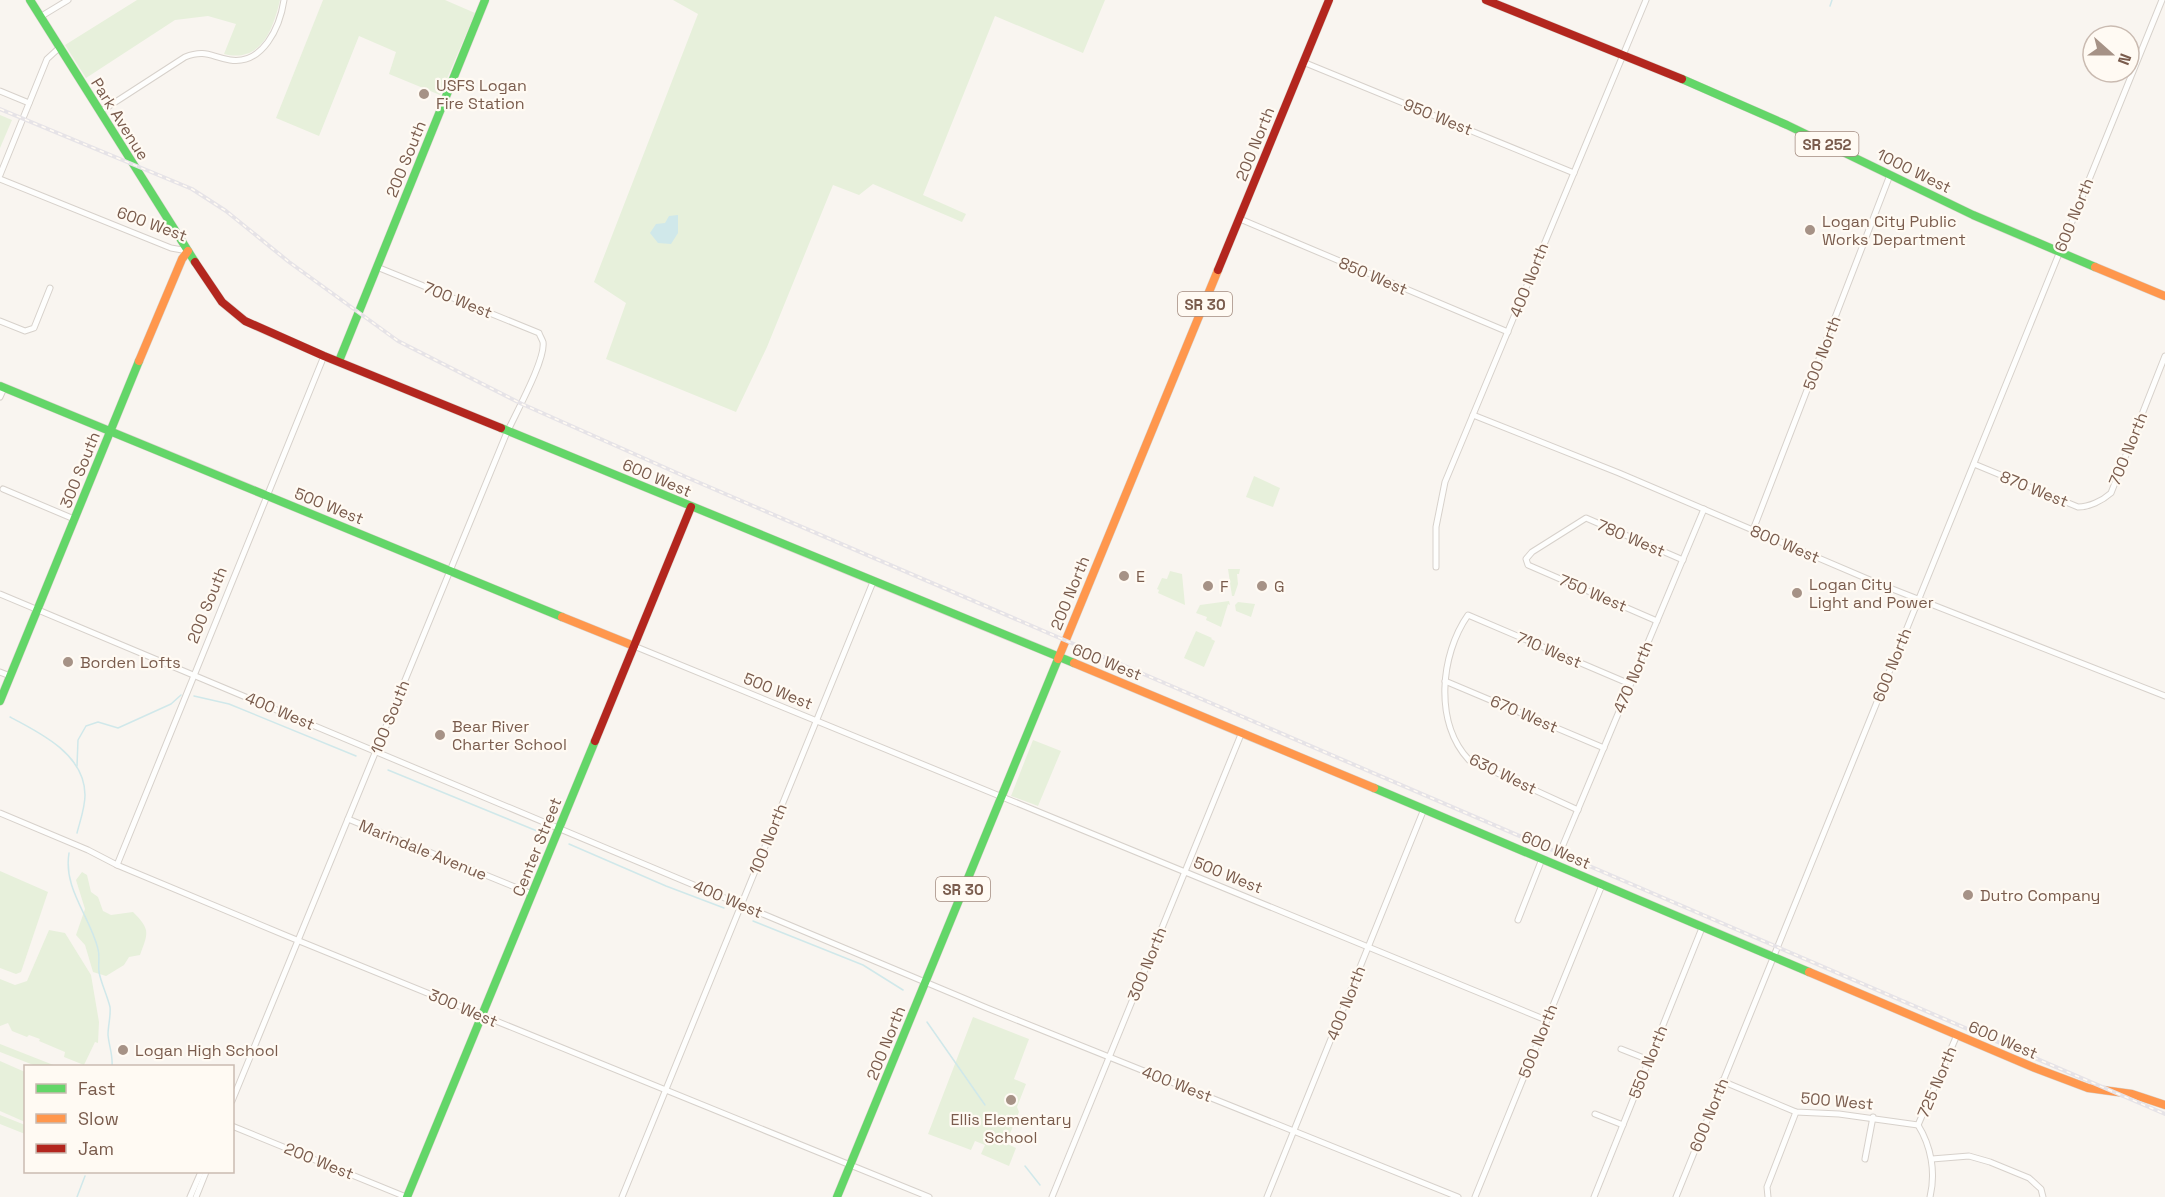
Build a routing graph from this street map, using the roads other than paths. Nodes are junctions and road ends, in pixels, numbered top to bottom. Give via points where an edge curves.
1 (30, 0) edge
2 (68, 0) edge
3 (284, 0) edge
4 (485, 0) edge
5 (1329, 0) edge
6 (1486, 0) edge
7 (1646, 0) edge
8 (2162, 0) edge
9 (40, 16) junction
10 (59, 48) junction
11 (1621, 56) junction
12 (1304, 62) junction
13 (0, 91) edge
14 (29, 103) junction
15 (100, 112) junction
16 (1574, 173) junction
17 (1890, 175) junction
18 (0, 177) edge
19 (1240, 219) junction
20 (188, 251) junction
21 (2059, 251) junction
22 (377, 267) junction
23 (50, 288) dead end
24 (2165, 296) edge
25 (0, 321) edge
26 (1508, 332) junction
27 (539, 333) joint
28 (324, 356) junction
29 (2165, 356) edge
30 (339, 361) junction
31 (2, 387) edge
32 (0, 397) edge
33 (1473, 415) junction
34 (110, 431) junction
35 (507, 431) junction
36 (1974, 464) junction
37 (3, 489) dead end
38 (267, 495) junction
39 (2096, 502) joint
40 (691, 507) junction
41 (1704, 509) junction
42 (74, 519) junction
43 (1753, 530) junction
44 (1683, 560) junction
45 (1528, 565) joint
46 (1436, 567) dead end
47 (450, 570) junction
48 (873, 582) junction
49 (0, 594) edge
50 (1919, 599) junction
51 (37, 610) junction
52 (1468, 615) joint
53 (1657, 621) junction
54 (634, 646) junction
55 (1059, 657) junction
56 (0, 672) edge
57 (194, 675) junction
58 (10, 676) junction
59 (1445, 681) junction
60 (1630, 684) junction
61 (2165, 696) edge
62 (0, 701) edge
63 (816, 721) junction
64 (1242, 732) junction
65 (1604, 748) junction
66 (376, 751) junction
67 (1001, 797) junction
68 (1424, 809) junction
69 (1578, 810) junction
70 (0, 813) edge
71 (348, 819) junction
72 (559, 828) junction
73 (1563, 845) dead end
74 (1542, 860) junction
75 (117, 865) junction
76 (1185, 872) junction
77 (1602, 885) junction
78 (532, 894) junction
79 (741, 904) junction
80 (1518, 920) dead end
81 (1702, 928) junction
82 (299, 939) junction
83 (1369, 948) junction
84 (1772, 958) junction
85 (925, 982) junction
86 (482, 1016) junction
87 (1546, 1020) junction
88 (1957, 1035) junction
89 (1621, 1049) dead end
90 (1109, 1058) junction
91 (1649, 1060) junction
92 (1722, 1081) junction
93 (665, 1090) junction
94 (234, 1096) edge
95 (2165, 1105) edge
96 (1796, 1112) junction
97 (1595, 1114) dead end
98 (1873, 1118) junction
99 (1623, 1125) junction
100 (1918, 1125) junction
101 (234, 1127) edge
102 (1294, 1130) junction
103 (1865, 1159) dead end
104 (1932, 1159) junction
105 (850, 1165) junction
106 (201, 1173) edge
107 (206, 1173) edge
108 (1767, 1196) edge
109 (190, 1197) edge
110 (196, 1197) edge
111 (407, 1197) edge
112 (622, 1197) edge
113 (837, 1197) edge
114 (929, 1197) edge
115 (1052, 1197) edge
116 (1267, 1197) edge
117 (1458, 1197) edge
118 (1475, 1197) edge
119 (1594, 1197) edge
120 (1676, 1197) edge
121 (1930, 1197) edge
122 (2043, 1197) edge

1 - 9 main road, Park Avenue
2 - 9 street
3 - 15 street via 271,37 253,57 240,61 195,53
4 - 22 main road, 200 South
5 - 12 main road, 200 North / SR 30
6 - 11 main road, 1000 West / SR 252
7 - 11 street, 400 North
8 - 21 street, 600 North
9 - 10 main road, Park Avenue
10 - 14 street via 47,59
10 - 15 main road, Park Avenue
11 - 16 street, 400 North
11 - 17 main road, 1000 West / SR 252 via 1718,94
12 - 16 street, 950 West
12 - 19 main road, 200 North / SR 30
13 - 14 street
14 - 18 street
15 - 20 main road, Park Avenue
16 - 26 street, 400 North
17 - 21 main road, 1000 West / SR 252
17 - 43 street, 500 North
18 - 20 street, 600 West via 171,248
19 - 26 street, 850 West
19 - 55 main road, 200 North / SR 30
20 - 28 main road, 600 West via 222,302 235,314
20 - 34 main road, 300 South
21 - 24 main road, 1000 West / SR 252
21 - 36 street, 600 North
22 - 27 street, 700 West
22 - 30 main road, 200 South
23 - 25 street via 34,328 25,331
26 - 33 street, 400 North
27 - 35 street, 100 South via 543,343 540,357
28 - 30 main road, 600 West
28 - 38 street, 200 South
29 - 39 street, 700 North via 2110,493
30 - 35 main road, 600 West
31 - 32 street
31 - 34 main road, 500 West
33 - 41 street, 800 West
33 - 46 street, 400 North via 1445,482 1436,527
34 - 38 main road, 500 West
34 - 42 main road, 300 South
35 - 40 main road, 600 West
35 - 47 street, 100 South
36 - 39 street, 870 West via 2078,507
36 - 50 street, 600 North
37 - 42 street
38 - 47 main road, 500 West
38 - 57 street, 200 South
40 - 48 main road, 600 West
40 - 54 main road, Center Street
41 - 43 street, 800 West
41 - 44 street, 470 North
42 - 51 main road, 300 South
43 - 50 street, 800 West
44 - 45 street, 780 West via 1586,518 1532,552 1526,559
44 - 53 street, 470 North
45 - 53 street, 750 West
47 - 54 main road, 500 West
47 - 66 street, 100 South
48 - 55 main road, 600 West
48 - 63 street, 100 North
49 - 51 street, 400 West
50 - 61 street, 800 West
50 - 84 street, 600 North
51 - 57 street, 400 West
51 - 58 main road, 300 South
52 - 59 street, 630 West via 1452,647
52 - 60 street, 710 West
53 - 60 street, 470 North
54 - 63 street, 500 West
54 - 72 main road, Center Street
55 - 64 main road, 600 West
55 - 67 main road, 200 North / SR 30
56 - 58 street
57 - 66 street, 400 West
57 - 75 street, 200 South
58 - 62 main road, 300 South
59 - 65 street, 670 West
59 - 69 street, 630 West via 1450,725 1468,760
60 - 65 street, 470 North
63 - 67 street, 500 West
63 - 79 street, 100 North
64 - 68 main road, 600 West
64 - 76 street, 300 North
65 - 69 street, 470 North
66 - 71 street, 100 South
66 - 72 street, 400 West
67 - 76 street, 500 West
67 - 85 main road, 200 North / SR 30
68 - 74 main road, 600 West
68 - 83 street, 400 North
69 - 73 street, 470 North
70 - 75 street, 300 West
71 - 78 street, Marindale Avenue
71 - 82 street, 100 South
72 - 78 main road, Center Street
72 - 79 street, 400 West
74 - 77 main road, 600 West
74 - 80 street
75 - 82 street, 300 West
76 - 83 street, 500 West
76 - 90 street, 300 North
77 - 81 main road, 600 West
77 - 87 street, 500 North
78 - 86 main road, Center Street
79 - 85 street, 400 West
79 - 93 street, 100 North
81 - 84 main road, 600 West
81 - 91 street, 550 North
82 - 86 street, 300 West
82 - 94 street, 100 South
83 - 87 street, 500 West
83 - 102 street, 400 North
84 - 88 main road, 600 West
84 - 92 street, 600 North
85 - 90 street, 400 West
85 - 105 main road, 200 North / SR 30
86 - 93 street, 300 West
86 - 111 main road, Center Street
87 - 118 street, 500 North
88 - 95 main road, 600 West via 2088,1088 2132,1094
88 - 100 street, 725 North
89 - 91 street
90 - 102 street, 400 West
90 - 115 street, 300 North
91 - 99 street, 550 North
92 - 96 street, 500 West
92 - 120 street, 600 North
93 - 105 street, 300 West
93 - 112 street, 100 North
96 - 98 street, 500 West
96 - 108 street
97 - 99 street
98 - 100 street, 500 West
98 - 103 street
99 - 119 street, 550 North
100 - 104 street, 725 North
101 - 111 street, 200 West
102 - 116 street, 400 North
102 - 117 street, 400 West
104 - 121 street, 725 North
104 - 122 street via 1969,1156 1990,1162 2029,1178 2041,1189
105 - 113 main road, 200 North / SR 30
105 - 114 street, 300 West
106 - 109 street
107 - 110 street

